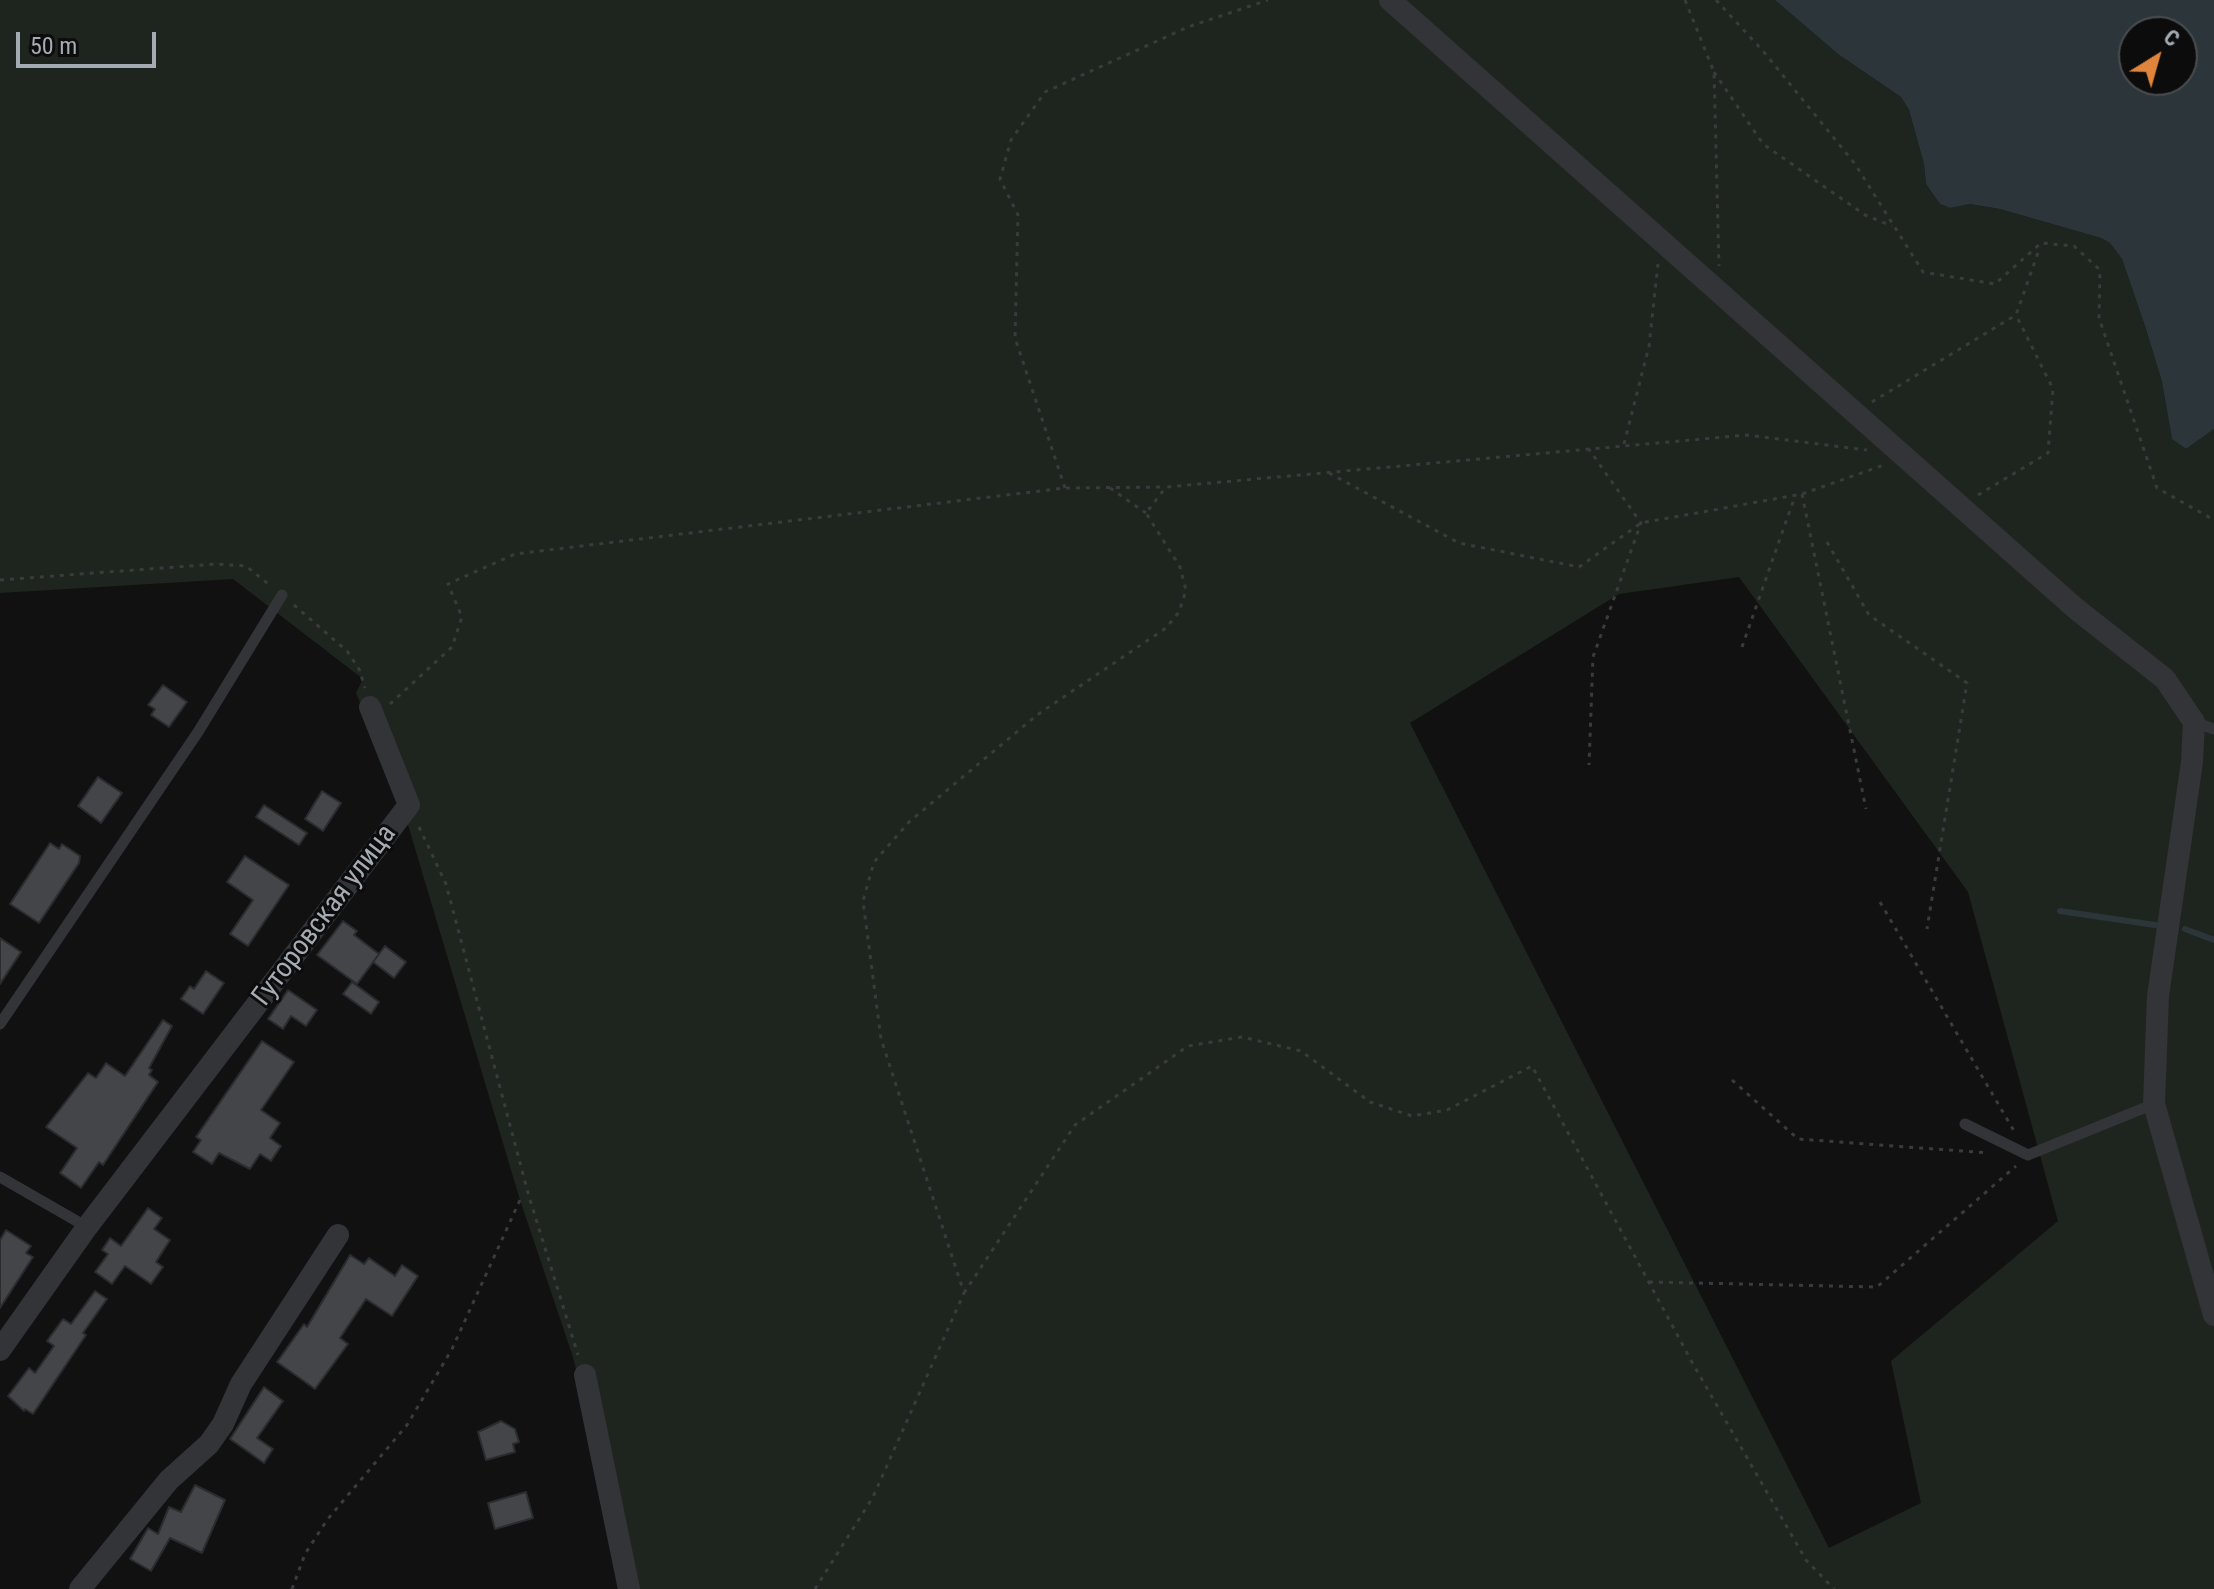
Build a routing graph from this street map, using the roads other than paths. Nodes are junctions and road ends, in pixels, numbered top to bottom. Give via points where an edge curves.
1 (1390, 0) edge
2 (282, 595) road end
3 (370, 707) road end
4 (2204, 726) edge
5 (0, 1024) edge
6 (2154, 1104) junction
7 (1965, 1124) dead end
8 (0, 1177) edge
9 (87, 1227) junction
10 (338, 1235) dead end
11 (2214, 1315) edge
12 (0, 1350) edge
13 (585, 1375) road end
14 (80, 1589) edge
15 (629, 1589) edge

1 - 4 street via 2075,608 2165,679
2 - 5 lane via 190,745
3 - 9 street, Гуторовская улица via 409,805
4 - 6 street via 2192,762 2158,996
6 - 7 lane via 2028,1155
6 - 11 street
8 - 9 lane
9 - 12 street, Гуторовская улица
10 - 14 street via 241,1384 216,1434 169,1480
13 - 15 street

